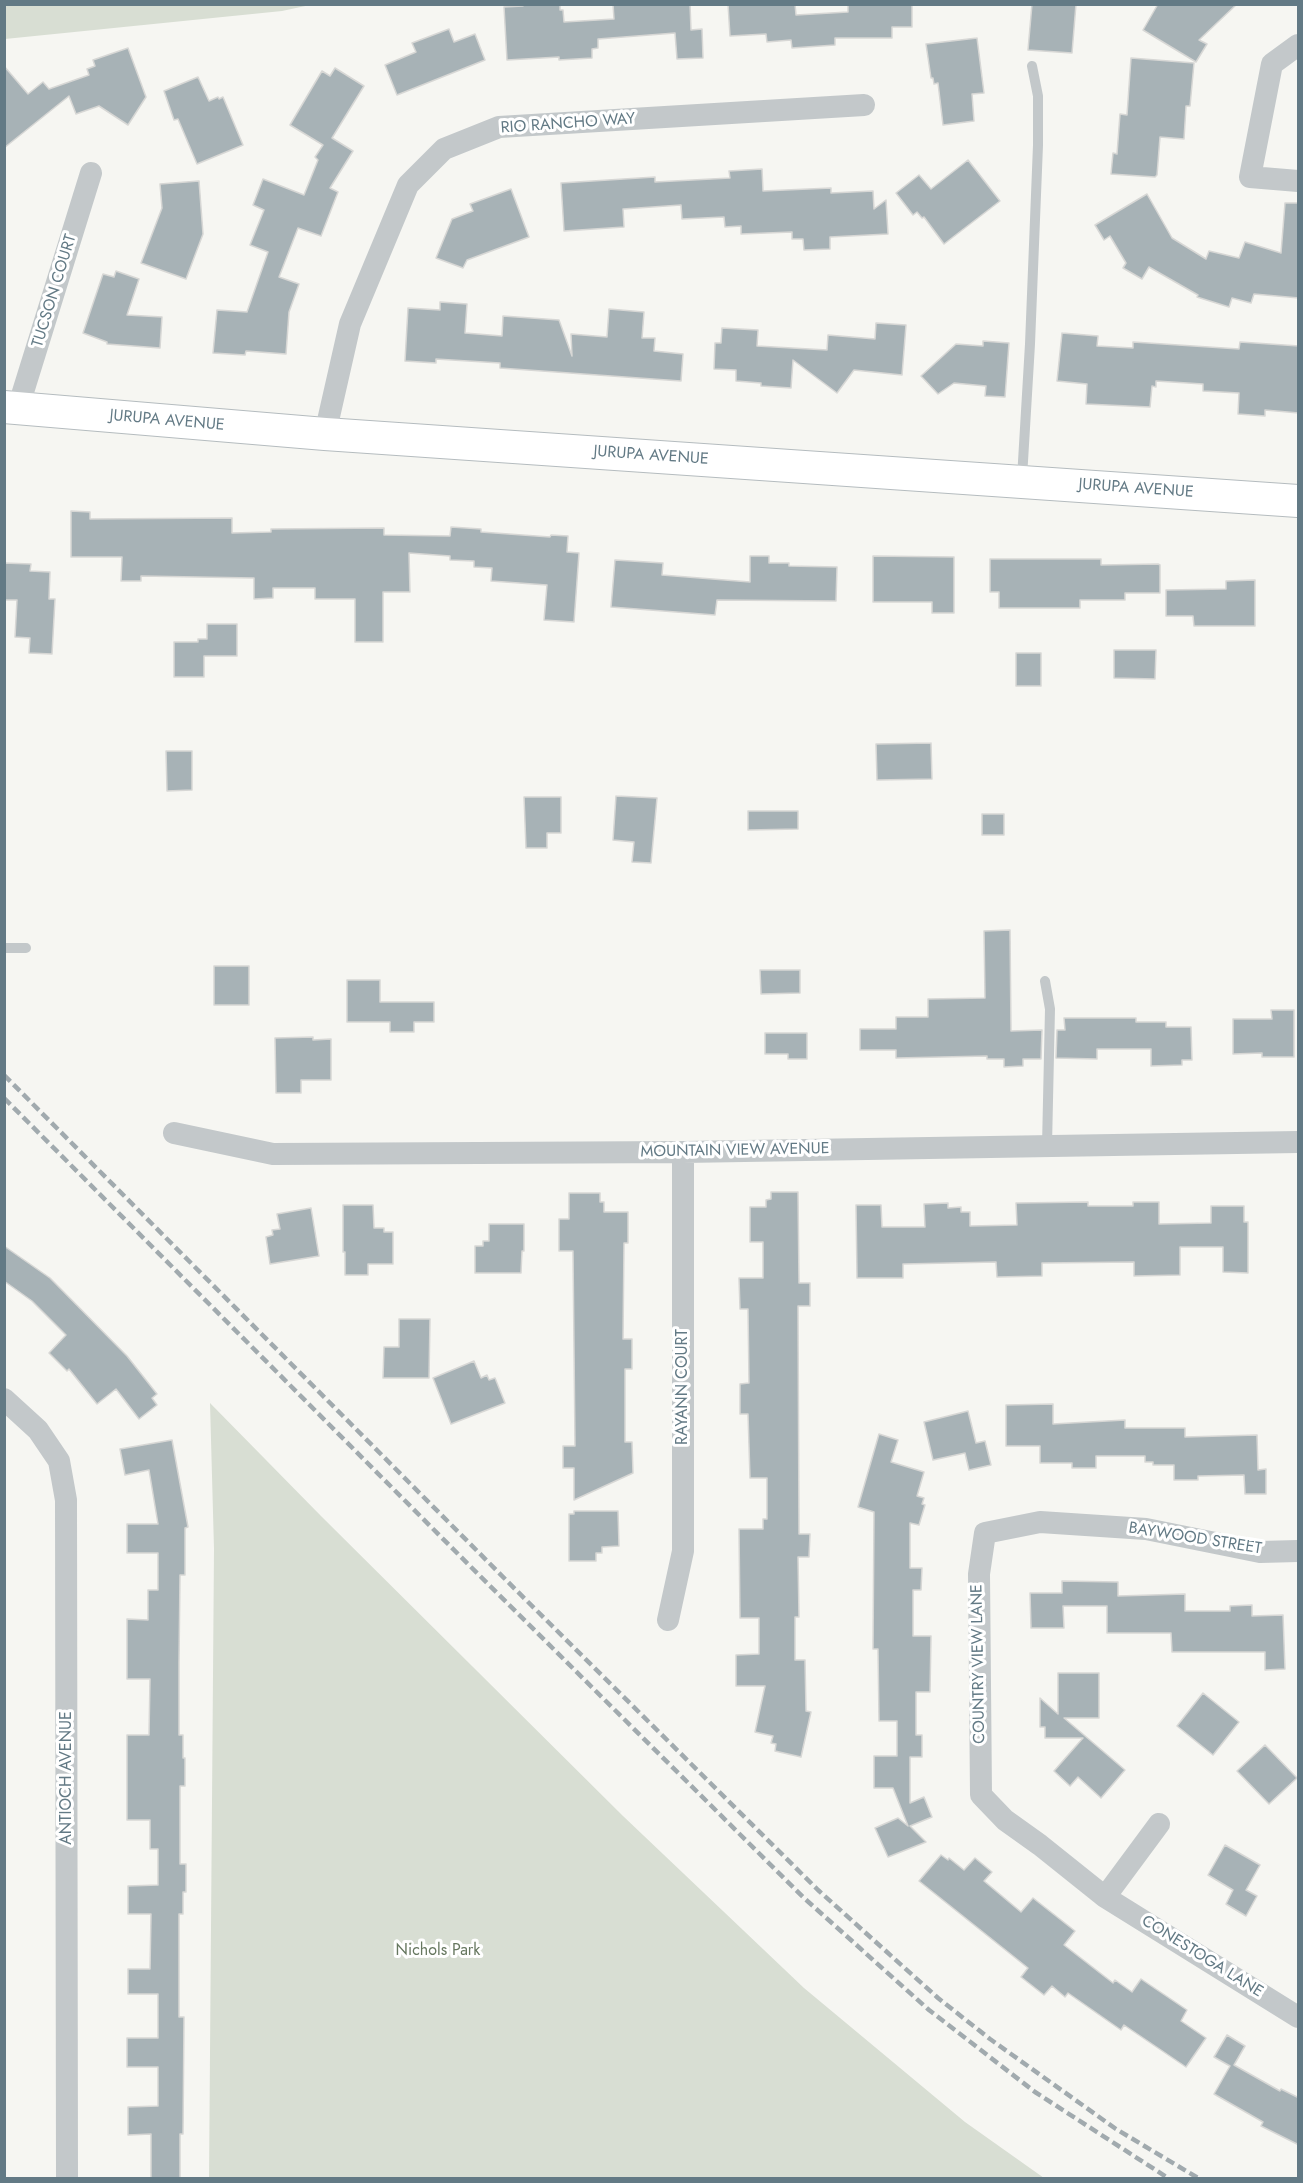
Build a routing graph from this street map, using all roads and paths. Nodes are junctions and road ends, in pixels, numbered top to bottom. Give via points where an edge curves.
1 (1299, 45) edge
2 (1032, 66) dead end
3 (864, 105) dead end
4 (91, 173) dead end
5 (1299, 181) edge
6 (11, 408) edge
7 (325, 434) junction
8 (1021, 482) junction
9 (1299, 501) edge
10 (4, 948) edge
11 (26, 948) dead end
12 (1045, 981) dead end
13 (174, 1133) dead end
14 (1299, 1142) edge
15 (1047, 1146) junction
16 (683, 1152) junction
17 (4, 1399) edge
18 (985, 1533) joint
19 (1299, 1551) edge
20 (668, 1620) dead end
21 (981, 1795) joint
22 (1159, 1824) dead end
23 (1105, 1897) junction
24 (1299, 2017) edge
25 (67, 2178) edge

1 - 5 street via 1272,64 1250,177
2 - 8 lane via 1038,96 1038,145
3 - 7 street, RIO RANCHO WAY via 499,127 444,149 408,185 399,206 351,324
4 - 6 street, TUCSON COURT
6 - 7 main road, JURUPA AVENUE
7 - 8 main road, JURUPA AVENUE
8 - 9 main road, JURUPA AVENUE
10 - 11 lane
12 - 15 lane via 1050,1009
13 - 16 street, MOUNTAIN VIEW AVENUE via 273,1154
14 - 15 street, MOUNTAIN VIEW AVENUE
15 - 16 street, MOUNTAIN VIEW AVENUE
16 - 20 street, RAYANN COURT via 683,1551
17 - 25 street, ANTIOCH AVENUE via 38,1430 59,1461 66,1500
18 - 19 street, BAYWOOD STREET via 1040,1522 1146,1529 1260,1551
18 - 21 street, COUNTRY VIEW LANE via 979,1574
21 - 23 street, CONESTOGA LANE via 1005,1820
22 - 23 street
23 - 24 street, CONESTOGA LANE

